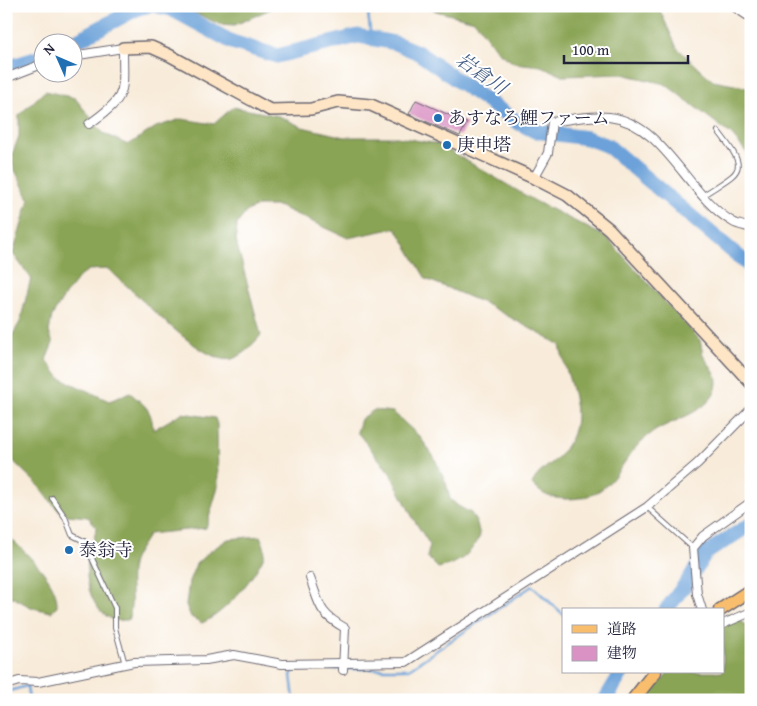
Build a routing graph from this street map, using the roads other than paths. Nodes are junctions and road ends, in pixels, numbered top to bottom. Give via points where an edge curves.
1 (733, 6) edge
2 (751, 18) edge
3 (122, 48) junction
4 (82, 54) edge
5 (32, 68) edge
6 (6, 78) edge
7 (89, 124) dead end
8 (718, 131) dead end
9 (534, 178) junction
10 (702, 196) junction
11 (751, 228) edge
12 (751, 383) edge
13 (751, 409) edge
14 (52, 498) dead end
15 (751, 502) edge
16 (647, 507) junction
17 (693, 548) junction
18 (310, 578) dead end
19 (751, 590) edge
20 (701, 608) edge
21 (723, 608) edge
22 (751, 612) edge
23 (724, 624) edge
24 (125, 664) junction
25 (343, 666) junction
26 (653, 674) edge
27 (6, 685) edge
28 (633, 700) edge

1 - 2 street
3 - 4 street
3 - 7 street via 123,92 112,107
3 - 9 street via 150,47 169,54 270,110 311,110 338,102 371,105
5 - 6 street
8 - 10 lane via 737,157 739,167 736,174
9 - 10 street via 548,153 552,122 611,117 644,132 676,161
9 - 12 street via 567,195 609,229
10 - 11 street via 733,222
13 - 16 street via 698,463
14 - 24 lane via 65,517 72,536 84,541 94,559 115,608 115,628
15 - 17 street via 703,536
16 - 17 lane
16 - 25 street via 410,659 397,663
17 - 20 street via 696,589
18 - 25 street via 322,612 345,628
19 - 21 main road
22 - 23 street
24 - 25 street via 206,660 234,655 282,664
24 - 27 street via 38,682 19,681
26 - 28 main road

